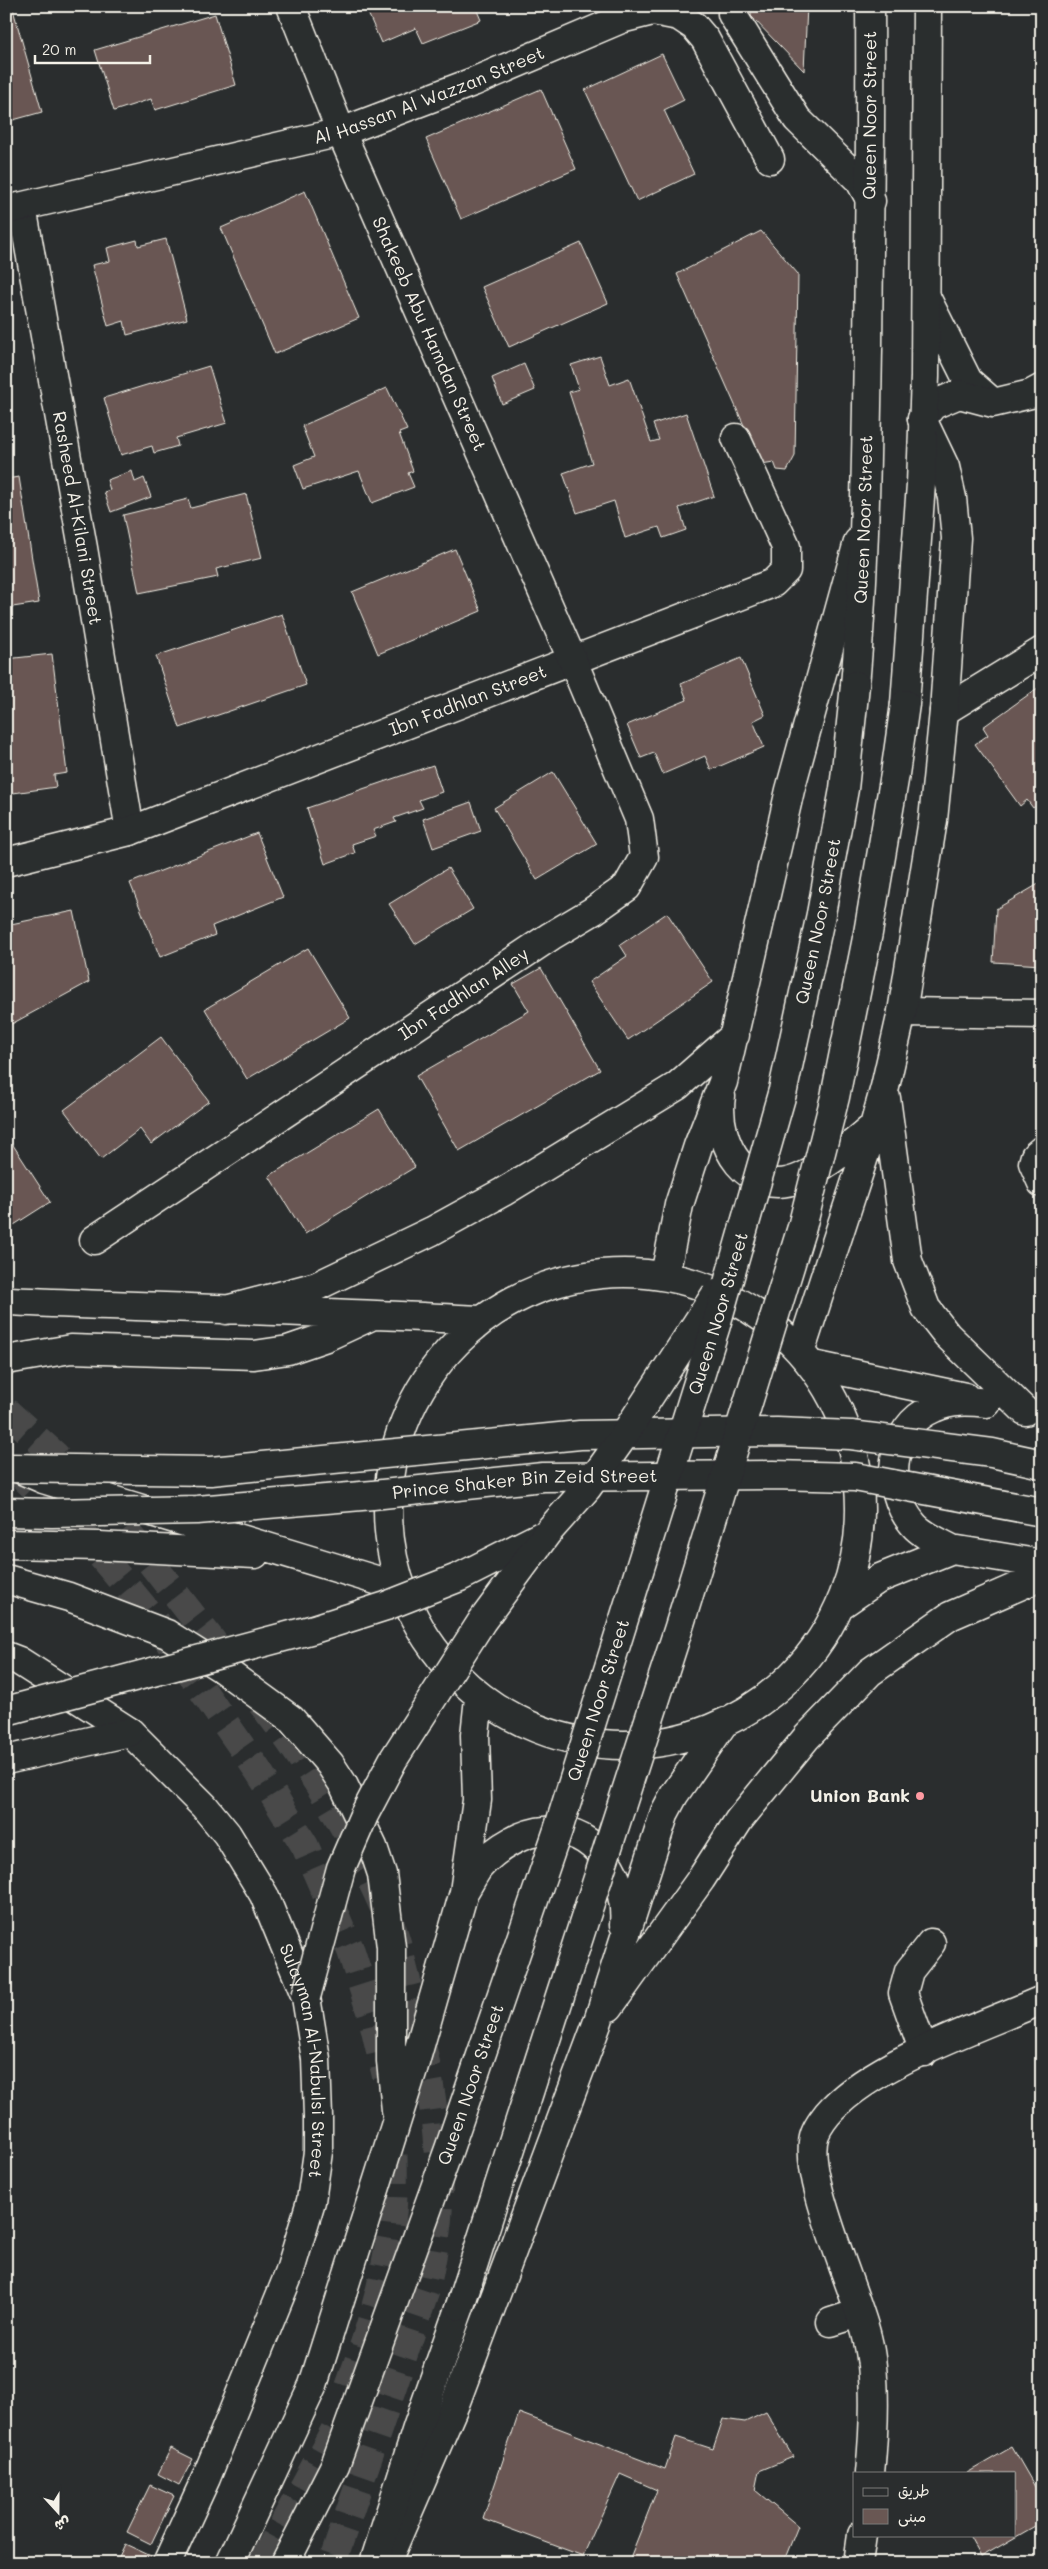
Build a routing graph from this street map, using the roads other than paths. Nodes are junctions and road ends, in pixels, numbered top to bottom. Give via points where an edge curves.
1 (291, 6) edge
2 (870, 6) edge
3 (927, 6) edge
4 (732, 14) dead end
5 (341, 132) junction
6 (870, 139) junction
7 (770, 158) dead end
8 (842, 162) junction
9 (871, 201) junction
10 (14, 209) edge
11 (926, 297) junction
12 (1042, 388) edge
13 (993, 403) junction
14 (922, 419) junction
15 (736, 438) dead end
16 (865, 517) junction
17 (1042, 651) edge
18 (572, 658) junction
19 (944, 711) junction
20 (130, 831) junction
21 (6, 862) edge
22 (902, 1012) junction
23 (1042, 1014) edge
24 (735, 1035) junction
25 (723, 1082) junction
26 (885, 1087) junction
27 (874, 1126) junction
28 (1042, 1150) edge
29 (1042, 1183) edge
30 (94, 1240) dead end
31 (732, 1270) junction
32 (665, 1275) junction
33 (6, 1301) edge
34 (226, 1310) junction
35 (375, 1314) junction
36 (480, 1320) junction
37 (807, 1357) junction
38 (6, 1360) edge
39 (987, 1403) junction
40 (1033, 1413) edge
41 (6, 1464) edge
42 (1042, 1464) edge
43 (6, 1468) edge
44 (6, 1512) edge
45 (1042, 1512) edge
46 (547, 1533) junction
47 (6, 1544) edge
48 (952, 1548) junction
49 (299, 1557) junction
50 (1042, 1564) edge
51 (1042, 1576) edge
52 (6, 1579) edge
53 (399, 1586) junction
54 (842, 1604) junction
55 (6, 1656) edge
56 (479, 1698) junction
57 (6, 1712) edge
58 (723, 1724) junction
59 (130, 1732) junction
60 (6, 1760) edge
61 (464, 1892) junction
62 (623, 1939) junction
63 (931, 1943) dead end
64 (306, 1997) junction
65 (1042, 2000) edge
66 (597, 2024) junction
67 (924, 2052) junction
68 (397, 2122) junction
69 (859, 2313) junction
70 (830, 2322) dead end
71 (870, 2472) edge
72 (862, 2536) edge
73 (167, 2563) edge
74 (230, 2563) edge
75 (286, 2563) edge
76 (374, 2563) edge
77 (386, 2563) edge
78 (858, 2563) edge

1 - 5 main road, Shakeeb Abu Hamdan Street
2 - 6 main road, Queen Noor Street
3 - 11 main road
4 - 8 main road via 796,119
5 - 7 main road, Al Hassan Al Wazzan Street via 473,82 621,19 653,11 679,16 705,39
5 - 10 main road, Al Hassan Al Wazzan Street
5 - 18 main road, Shakeeb Abu Hamdan Street
6 - 8 main road via 864,148
6 - 9 main road, Queen Noor Street
8 - 9 main road via 860,181
9 - 16 main road, Queen Noor Street
10 - 20 main road, Rasheed Al-Kilani Street via 83,548
11 - 13 main road via 968,381
11 - 14 main road
12 - 13 main road via 1031,394
13 - 14 main road via 959,394 933,405
14 - 19 main road via 945,467 956,538
14 - 76 main road, bridge via 921,484 905,704 895,774 835,1097 802,1227 679,1627
15 - 18 main road, Ibn Fadhlan Street via 786,547 786,570 781,577 773,583
16 - 24 main road via 790,790
16 - 31 main road, Queen Noor Street, bridge via 861,613 844,789 783,1090
17 - 19 main road
18 - 20 main road, Ibn Fadhlan Street
18 - 30 main road, Ibn Fadhlan Alley via 639,819 644,857 627,887
19 - 22 main road via 933,820
20 - 21 main road, Ibn Fadhlan Street
22 - 23 main road
22 - 26 main road
24 - 25 main road
24 - 34 main road via 676,1086 503,1192 432,1231 316,1286
25 - 27 main road via 720,1105 724,1137 735,1161 757,1178 781,1183 801,1177 843,1153
25 - 32 main road via 679,1205
26 - 27 main road
26 - 40 main road via 908,1261 926,1308 946,1335
27 - 37 main road
28 - 29 main road via 1033,1163
31 - 46 main road, bridge via 621,1440 587,1488
31 - 75 main road, Queen Noor Street, bridge via 558,1830 449,2149 335,2465
32 - 36 main road via 616,1272 568,1278 522,1296
32 - 37 main road via 703,1285 740,1301 772,1323
33 - 34 main road
34 - 35 main road
35 - 36 main road
35 - 38 main road via 326,1337 280,1352 71,1350
36 - 53 main road via 429,1374 396,1441 386,1514
37 - 39 main road
37 - 54 main road via 845,1419 860,1480 859,1543
39 - 40 main road
39 - 48 main road via 960,1400 933,1408 911,1424 897,1448 892,1475 898,1502 914,1526
41 - 49 main road
42 - 43 main road, bridge via 992,1453 851,1435 777,1432 580,1435 211,1471
44 - 45 main road, Prince Shaker Bin Zeid Street, bridge via 197,1510 543,1477 773,1475 855,1478
46 - 57 main road, bridge via 460,1577 386,1606 314,1629
46 - 64 main road, bridge via 482,1621 393,1760 364,1815 340,1868
47 - 49 main road
48 - 50 main road
48 - 54 main road via 880,1578
49 - 53 main road
51 - 66 main road via 950,1616 870,1672 842,1700 739,1820 701,1879
52 - 68 main road via 69,1597 167,1634 221,1668 290,1719 330,1764 370,1840 382,1874 392,1947 391,2061
53 - 56 main road via 418,1629 445,1666
54 - 58 main road via 821,1642 793,1675 760,1703
55 - 59 main road, Sulayman Al-Nabulsi Street via 19,1661
56 - 58 main road via 523,1724 572,1741 622,1746 674,1740
56 - 61 main road via 475,1735 477,1800
58 - 62 main road via 665,1812
59 - 60 main road
59 - 64 main road, Sulayman Al-Nabulsi Street via 204,1806 226,1834 264,1895
61 - 62 main road via 481,1866 506,1845 534,1832 562,1830 584,1837 603,1855 626,1906
61 - 68 main road
62 - 66 main road
63 - 67 main road via 909,1970 903,1993
64 - 73 main road, Sulayman Al-Nabulsi Street via 316,2059 318,2117 318,2152 311,2202 289,2274 206,2478
65 - 67 main road
66 - 77 main road via 455,2404
67 - 69 main road via 872,2077 832,2109 811,2133 812,2161 818,2185
68 - 74 main road via 313,2385
69 - 70 main road
69 - 71 main road via 868,2338 871,2372
72 - 78 main road

